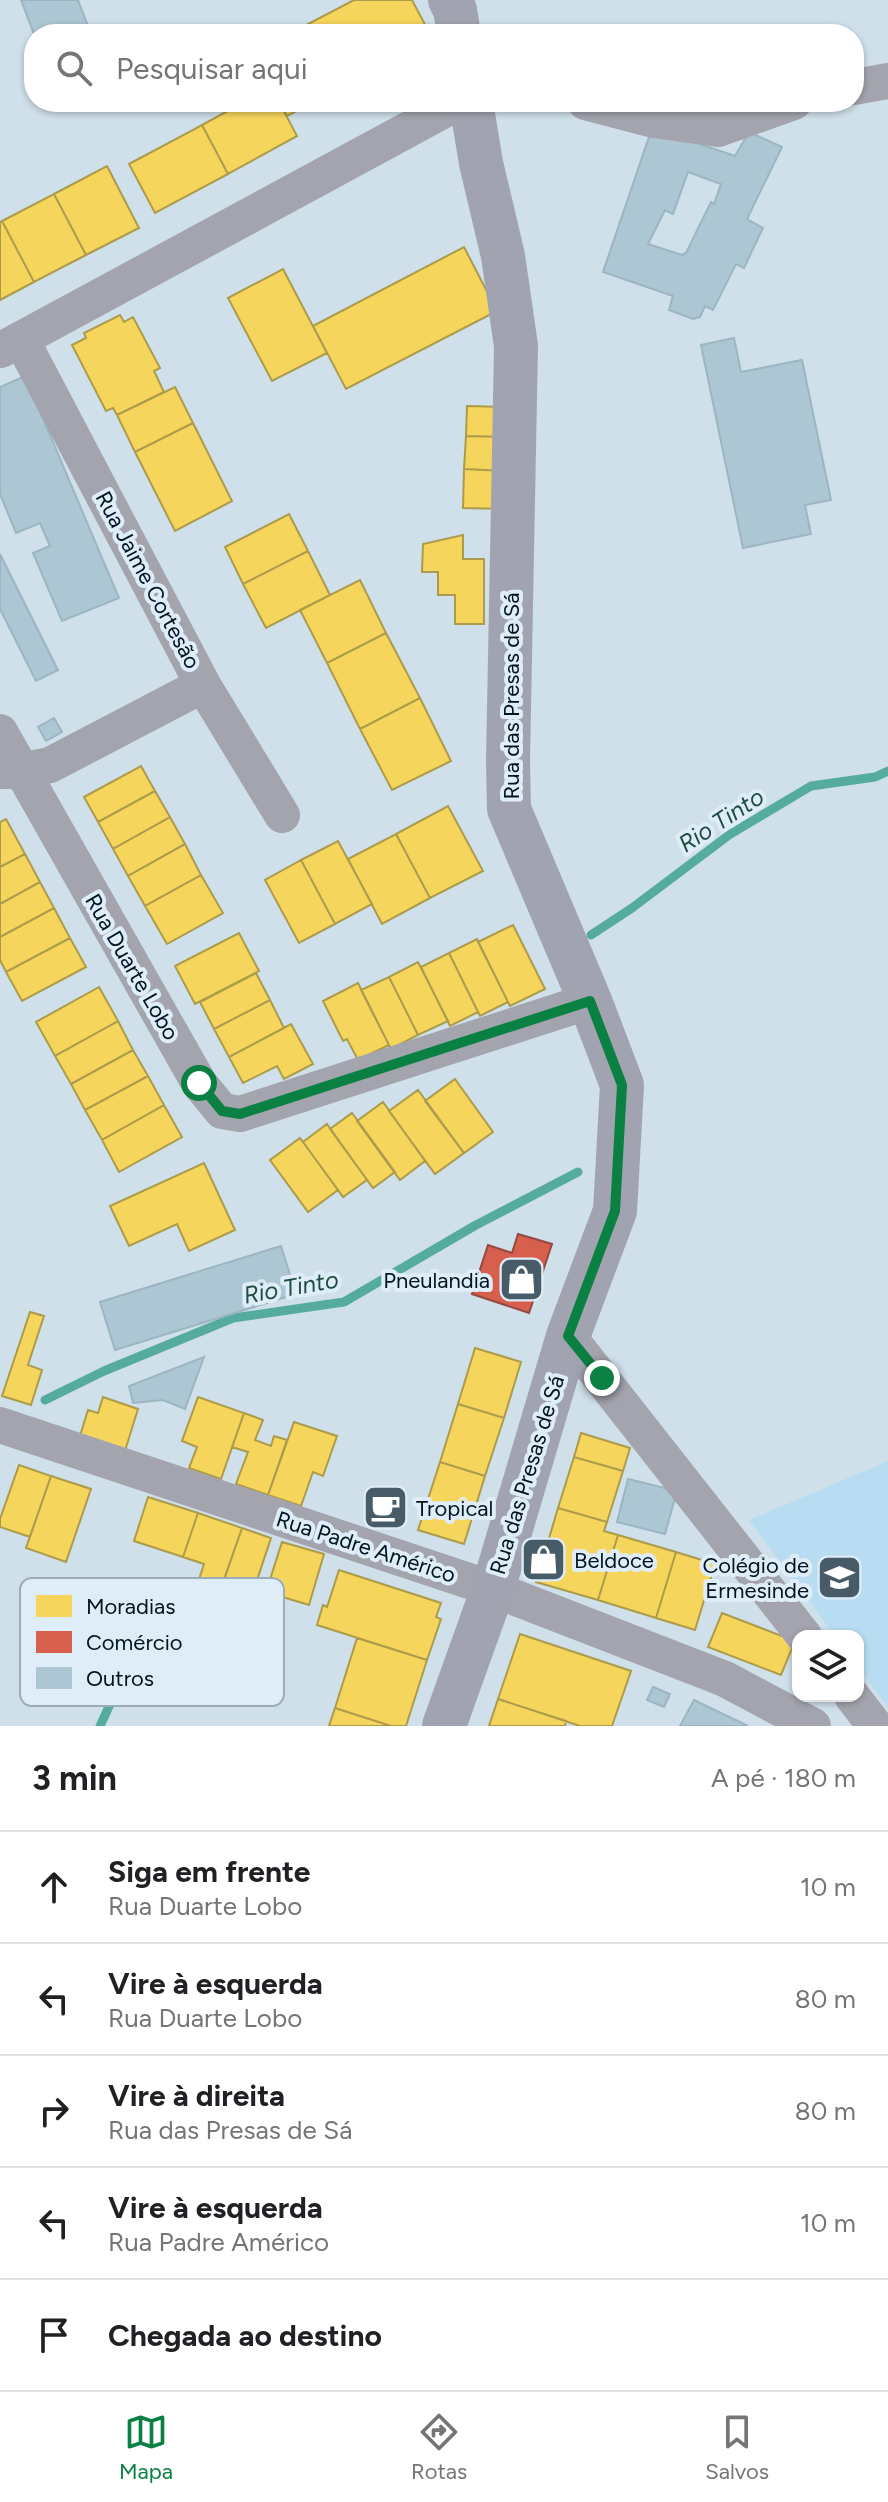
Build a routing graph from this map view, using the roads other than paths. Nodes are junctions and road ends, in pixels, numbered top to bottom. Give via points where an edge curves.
1 (450, 0) edge
2 (457, 24) edge
3 (888, 81) edge
4 (864, 85) edge
5 (441, 112) edge
6 (473, 112) edge
7 (623, 112) edge
8 (766, 112) edge
9 (11, 346) edge
10 (203, 685) junction
11 (0, 732) edge
12 (7, 780) edge
13 (282, 815) dead end
14 (590, 1001) junction
15 (568, 1336) junction
16 (0, 1425) edge
17 (493, 1589) junction
18 (799, 1630) edge
19 (857, 1702) edge
20 (444, 1726) edge
21 (813, 1726) edge
22 (875, 1726) edge

1 - 2 street
3 - 4 street
5 - 9 street
6 - 14 street, Rua das Presas de Sá via 516,346 509,809
7 - 8 street via 718,129
9 - 10 street, Rua Jaime Cortesão
10 - 12 street via 50,765
10 - 13 street, Rua Jaime Cortesão
11 - 12 street, Rua Duarte Lobo
12 - 14 street, Rua Duarte Lobo via 199,1083 222,1111 240,1114
14 - 15 street, Rua das Presas de Sá via 622,1085 615,1211
15 - 17 street, Rua das Presas de Sá
15 - 18 street
16 - 17 street, Rua Padre Américo
17 - 20 street, Rua das Presas de Sá
17 - 21 street, Rua Padre Américo via 725,1679
19 - 22 street

